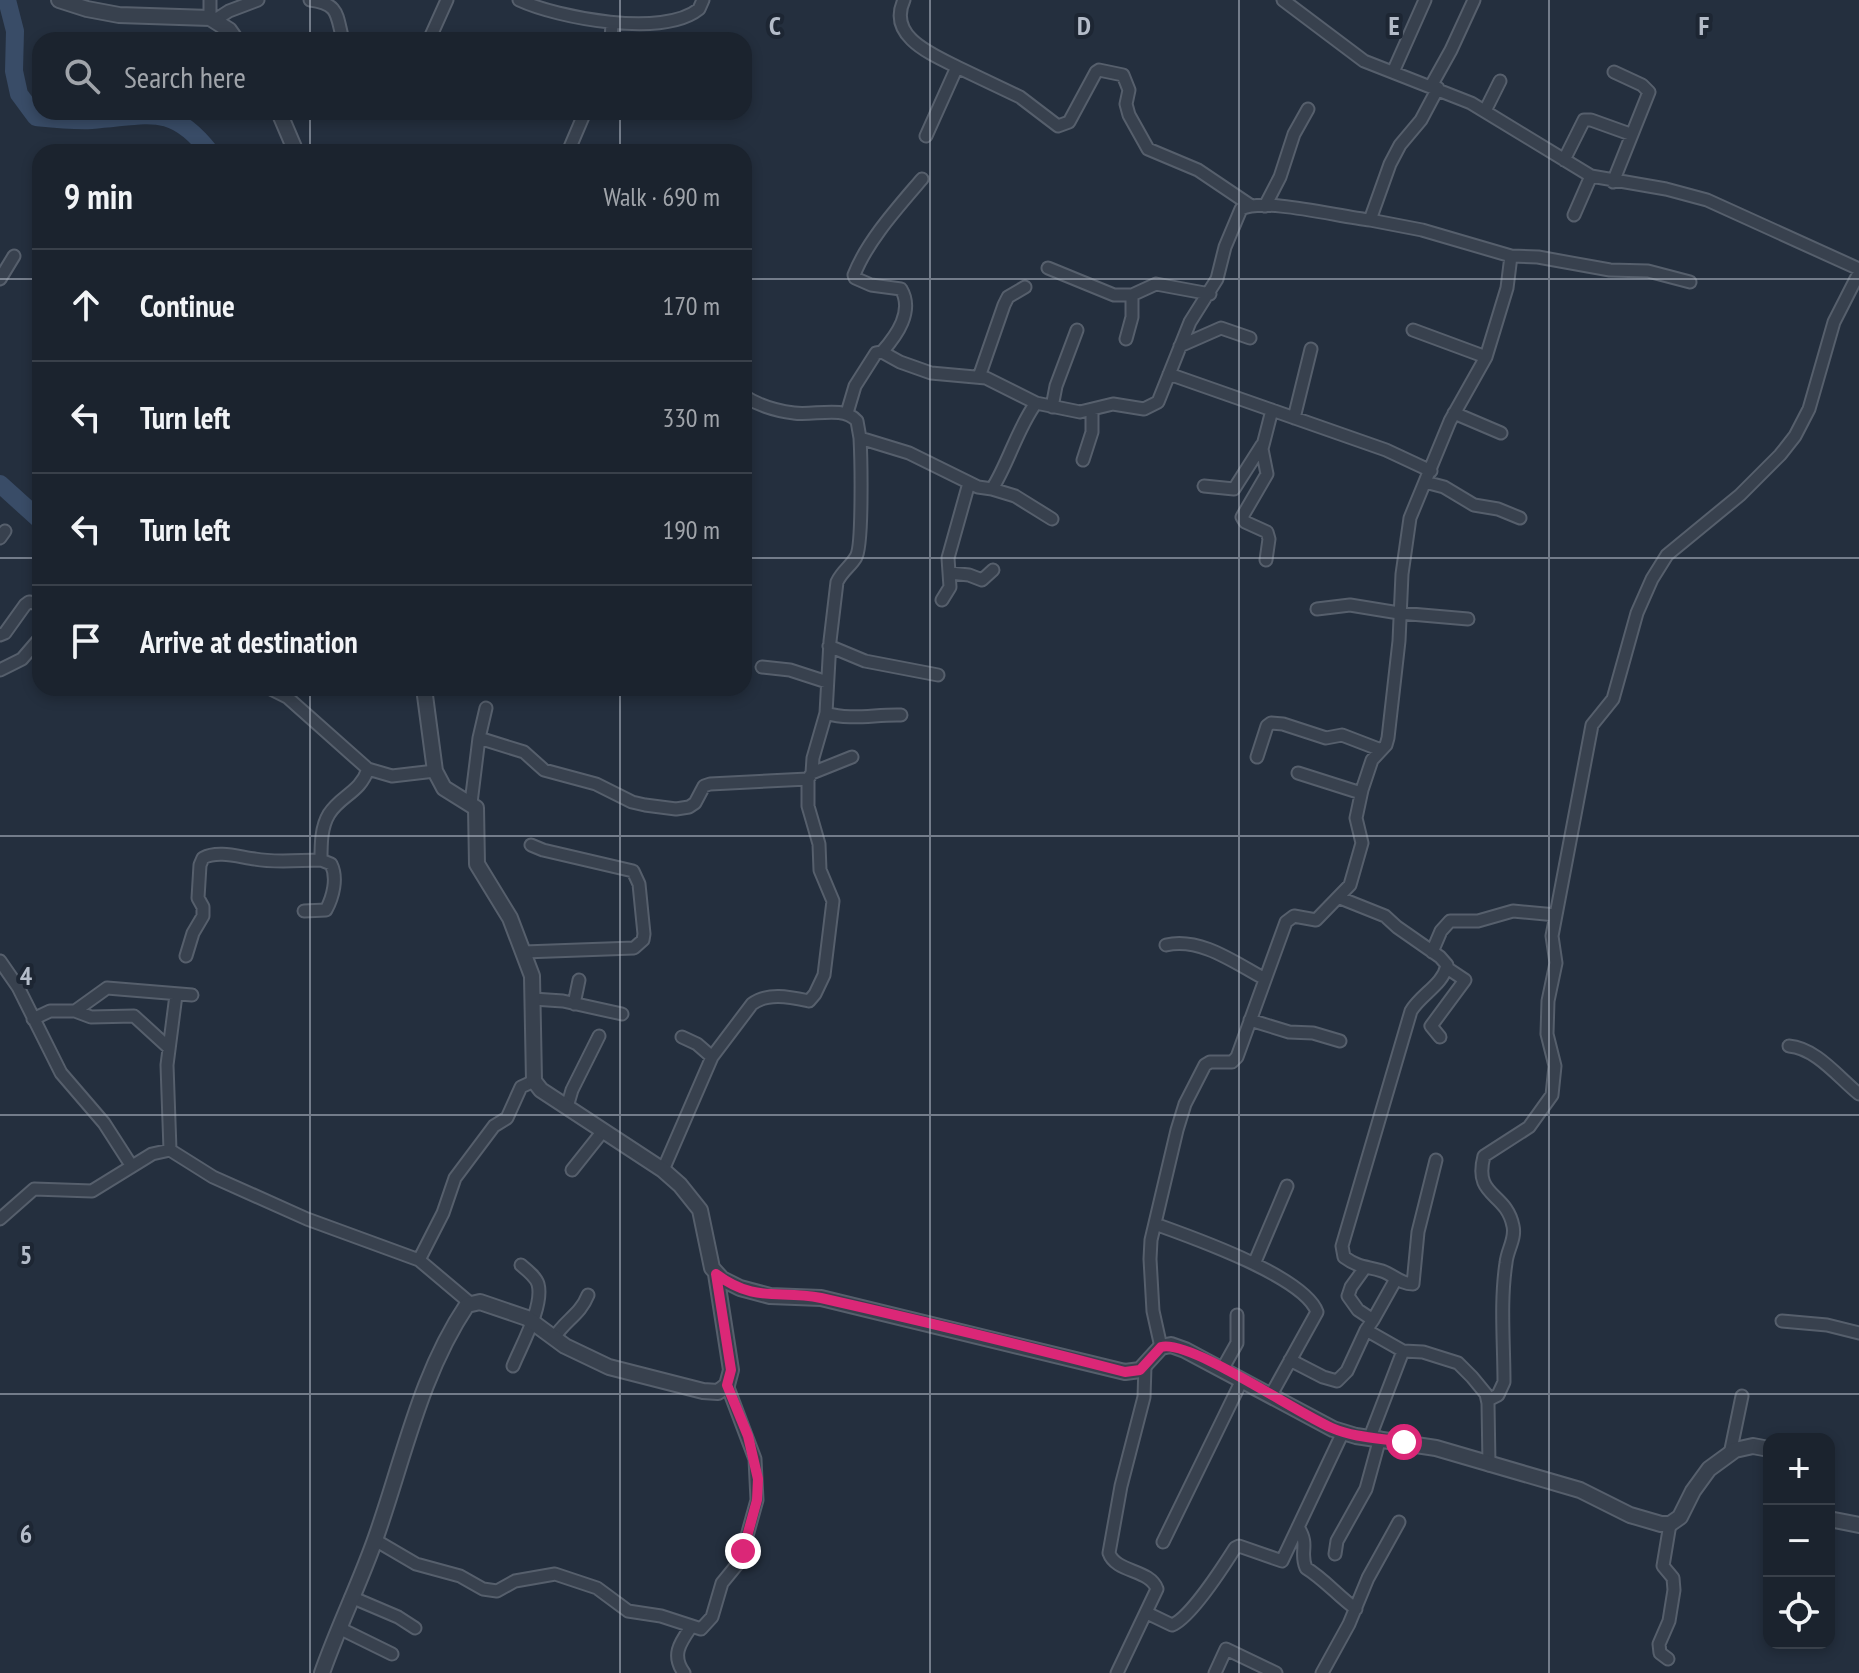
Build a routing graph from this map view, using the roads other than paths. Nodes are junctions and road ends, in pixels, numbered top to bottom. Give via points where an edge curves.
1 (59, 0) edge
2 (210, 0) edge
3 (258, 0) edge
4 (310, 0) edge
5 (447, 0) edge
6 (519, 0) edge
7 (703, 0) edge
8 (904, 0) edge
9 (1283, 0) edge
10 (1425, 0) edge
11 (1474, 0) edge
12 (330, 2) edge
13 (1299, 4) edge
14 (212, 19) junction
15 (612, 23) junction
16 (230, 32) edge
17 (341, 32) edge
18 (433, 32) edge
19 (611, 32) edge
20 (957, 67) junction
21 (1393, 72) junction
22 (1614, 72) dead end
23 (1500, 81) dead end
24 (1434, 87) junction
25 (1308, 109) dead end
26 (1485, 111) junction
27 (282, 120) edge
28 (582, 120) edge
29 (1630, 134) junction
30 (926, 136) dead end
31 (293, 144) edge
32 (571, 144) edge
33 (1564, 160) junction
34 (1591, 176) junction
35 (922, 179) dead end
36 (1613, 182) junction
37 (1250, 205) junction
38 (1265, 206) junction
39 (1574, 215) dead end
40 (1370, 220) junction
41 (14, 256) dead end
42 (1511, 256) junction
43 (1048, 268) dead end
44 (1859, 271) edge
45 (0, 279) edge
46 (1690, 282) dead end
47 (1025, 287) dead end
48 (1210, 294) junction
49 (1132, 295) junction
50 (1077, 330) dead end
51 (1413, 330) dead end
52 (1250, 338) dead end
53 (1126, 339) dead end
54 (1180, 346) junction
55 (1311, 349) dead end
56 (882, 352) junction
57 (1486, 357) junction
58 (1169, 374) junction
59 (979, 377) junction
60 (752, 399) edge
61 (1036, 403) junction
62 (1052, 407) junction
63 (1092, 410) junction
64 (1272, 410) junction
65 (847, 413) junction
66 (1454, 413) junction
67 (1294, 418) junction
68 (1501, 433) dead end
69 (860, 438) junction
70 (1263, 444) junction
71 (1083, 460) dead end
72 (1428, 476) junction
73 (969, 483) junction
74 (1204, 486) dead end
75 (992, 489) junction
76 (1520, 518) dead end
77 (1052, 519) dead end
78 (1266, 560) dead end
79 (993, 570) dead end
80 (950, 573) junction
81 (942, 600) dead end
82 (32, 603) edge
83 (1317, 609) dead end
84 (1399, 613) junction
85 (1468, 619) dead end
86 (0, 635) edge
87 (829, 646) junction
88 (32, 647) edge
89 (762, 667) dead end
90 (0, 670) edge
91 (938, 675) dead end
92 (827, 682) junction
93 (282, 696) edge
94 (425, 696) edge
95 (486, 708) dead end
96 (826, 713) junction
97 (901, 715) dead end
98 (479, 738) junction
99 (1381, 750) junction
100 (852, 757) dead end
101 (1257, 757) dead end
102 (368, 769) junction
103 (435, 771) junction
104 (1298, 773) dead end
105 (810, 776) junction
106 (1361, 793) junction
107 (471, 803) junction
108 (531, 845) dead end
109 (321, 860) junction
110 (1340, 898) junction
111 (304, 911) dead end
112 (1556, 915) junction
113 (1166, 945) dead end
114 (524, 952) junction
115 (1432, 952) junction
116 (186, 956) dead end
117 (0, 961) edge
118 (1447, 968) junction
119 (1265, 979) junction
120 (579, 980) dead end
121 (176, 995) junction
122 (192, 995) dead end
123 (533, 999) junction
124 (574, 1004) junction
125 (75, 1011) junction
126 (622, 1014) dead end
127 (33, 1019) junction
128 (1250, 1020) junction
129 (599, 1036) dead end
130 (682, 1037) dead end
131 (1440, 1037) dead end
132 (1340, 1041) dead end
133 (1789, 1046) dead end
134 (169, 1048) junction
135 (712, 1057) junction
136 (534, 1081) junction
137 (1859, 1094) edge
138 (567, 1107) junction
139 (603, 1131) junction
140 (170, 1150) junction
141 (1436, 1160) dead end
142 (131, 1165) junction
143 (572, 1170) dead end
144 (663, 1170) junction
145 (1287, 1186) dead end
146 (0, 1219) edge
147 (1155, 1224) junction
148 (419, 1260) junction
149 (1254, 1264) junction
150 (521, 1265) dead end
151 (1364, 1269) junction
152 (716, 1274) junction
153 (1396, 1279) junction
154 (588, 1295) dead end
155 (470, 1303) junction
156 (1237, 1315) dead end
157 (533, 1321) junction
158 (1782, 1321) dead end
159 (1370, 1325) junction
160 (1859, 1333) edge
161 (554, 1338) junction
162 (1161, 1347) junction
163 (1403, 1351) junction
164 (1290, 1360) junction
165 (513, 1366) dead end
166 (1145, 1366) junction
167 (1223, 1368) junction
168 (1242, 1380) junction
169 (727, 1385) junction
170 (1271, 1395) junction
171 (1742, 1396) dead end
172 (1488, 1400) junction
173 (1343, 1432) junction
174 (1375, 1438) junction
175 (1763, 1449) edge
176 (1730, 1454) junction
177 (1489, 1465) junction
178 (1835, 1520) edge
179 (1399, 1522) dead end
180 (1670, 1524) junction
181 (1859, 1525) edge
182 (1298, 1527) junction
183 (375, 1540) junction
184 (1163, 1542) dead end
185 (1335, 1554) dead end
186 (351, 1597) junction
187 (1356, 1609) junction
188 (1147, 1613) junction
189 (691, 1627) junction
190 (339, 1628) junction
191 (415, 1628) dead end
192 (392, 1654) dead end
193 (1668, 1659) dead end
194 (322, 1673) edge
195 (684, 1673) edge
196 (1117, 1673) edge
197 (1215, 1673) edge
198 (1276, 1673) edge
199 (1322, 1673) edge

1 - 14 street via 119,15
2 - 14 street
3 - 14 street
4 - 12 street
5 - 18 street
6 - 15 street
7 - 15 street via 684,18
8 - 20 street via 899,14 902,29
9 - 13 street
10 - 21 street
11 - 24 street
12 - 17 street
13 - 21 street via 1364,61
14 - 16 street
15 - 19 street
20 - 30 street
20 - 37 street via 1020,97 1058,126 1069,122 1099,70 1123,75 1129,115 1148,149 1198,170
21 - 24 street
22 - 29 street via 1649,92
23 - 26 street
24 - 26 street
24 - 40 street via 1421,120 1390,164
25 - 38 street
26 - 33 street
27 - 31 street
28 - 32 street
29 - 33 street via 1584,120
29 - 36 street
33 - 34 street
34 - 36 street
34 - 39 street
35 - 56 street via 854,275 903,292 903,322
36 - 44 street via 1707,200
37 - 38 street
37 - 48 street via 1241,209 1233,224
38 - 40 street
40 - 42 street
41 - 45 street
42 - 46 street via 1648,271
42 - 57 street
43 - 49 street via 1105,292
44 - 112 street via 1834,322 1809,409 1795,436 1740,495 1667,555 1652,579 1613,699 1589,734
47 - 59 street via 1008,297
48 - 49 street via 1156,284
48 - 54 street
49 - 53 street
50 - 62 street
51 - 57 street
52 - 54 street via 1221,328
54 - 58 street
55 - 67 street
56 - 59 street via 931,373
56 - 65 street via 865,367
57 - 66 street
58 - 63 street via 1155,406 1113,404
58 - 64 street
59 - 61 street
60 - 65 street via 798,414
61 - 62 street
61 - 75 street
62 - 63 street
63 - 71 street
64 - 67 street
64 - 70 street
65 - 69 street via 857,421
66 - 68 street
66 - 72 street
67 - 72 street via 1386,450
69 - 73 street via 909,453
69 - 87 street via 859,549 837,582
70 - 74 street via 1234,489
70 - 78 street via 1267,474 1242,517 1267,532
72 - 76 street via 1474,505
72 - 84 street via 1410,518
73 - 75 street
73 - 80 street via 948,558
75 - 77 street via 1015,496
79 - 80 street via 982,580
80 - 81 street
82 - 86 street
83 - 84 street via 1350,605
84 - 85 street
84 - 99 street via 1388,738
87 - 91 street via 865,661
87 - 92 street
88 - 90 street
89 - 92 street
92 - 96 street
93 - 102 street
94 - 103 street
95 - 98 street
96 - 97 street via 857,718
96 - 105 street
98 - 105 street via 524,752 544,770 658,807 689,807 710,784
98 - 107 street
99 - 101 street via 1342,735 1322,738 1271,723
99 - 106 street
100 - 105 street
102 - 103 street via 392,776
102 - 109 street via 360,785 329,814
103 - 107 street via 444,788
104 - 106 street
105 - 135 street via 808,806 820,870 833,901 824,975 809,1001 781,996 756,1000
106 - 110 street via 1356,818 1362,843 1352,880
107 - 114 street via 477,815 477,864
108 - 114 street via 633,871 639,884 643,940 634,948
109 - 111 street via 331,864 335,874 331,899 326,910
109 - 116 street via 207,855 200,865 203,916
110 - 115 street via 1385,916
110 - 119 street via 1316,920 1294,916 1286,922
112 - 115 street via 1513,911 1478,921 1450,921
112 - 172 street via 1547,1034 1555,1066 1552,1095 1529,1127 1484,1156 1480,1172 1514,1229 1506,1261 1504,1382 1498,1395
113 - 119 street via 1200,946
114 - 123 street
115 - 118 street
117 - 127 street
118 - 131 street via 1465,980 1431,1026
118 - 151 street via 1411,1011 1342,1246 1344,1257
119 - 128 street
120 - 124 street
121 - 122 street
121 - 125 street via 107,988
121 - 134 street
123 - 124 street
123 - 136 street
124 - 126 street
125 - 127 street via 50,1011
125 - 134 street via 91,1017 134,1016
127 - 142 street via 61,1073
128 - 132 street
128 - 147 street via 1235,1060 1205,1065 1185,1104
129 - 138 street
130 - 135 street
133 - 137 street via 1819,1060
134 - 140 street
135 - 144 street
136 - 138 street
136 - 148 street via 521,1087 507,1118 494,1126 455,1178
138 - 139 street
139 - 143 street
139 - 144 street
140 - 142 street
140 - 148 street via 213,1177 307,1219
141 - 153 street via 1418,1232 1414,1282
142 - 146 street via 92,1191 34,1189
144 - 152 street via 700,1210
145 - 149 street
147 - 149 street
147 - 162 street via 1150,1259
148 - 155 street
149 - 164 street via 1316,1309
150 - 157 street via 538,1281
151 - 153 street
151 - 159 street via 1348,1296
152 - 166 street via 756,1294 821,1298 1125,1372
152 - 169 street via 731,1370
153 - 159 street
154 - 161 street via 580,1312
155 - 157 street
155 - 183 street via 420,1396
156 - 167 street via 1237,1343
157 - 161 street
157 - 165 street
158 - 160 street
159 - 163 street
159 - 164 street via 1337,1381
161 - 169 street via 591,1360 632,1374 703,1391 718,1392
162 - 166 street
162 - 167 street via 1177,1347
163 - 172 street via 1458,1363
163 - 174 street
164 - 170 street
166 - 188 street via 1144,1397 1109,1553 1112,1561 1156,1584
167 - 168 street
168 - 170 street
168 - 184 street
169 - 189 street via 755,1459 757,1500 740,1561 718,1592 712,1617 701,1629
170 - 173 street
171 - 176 street
172 - 177 street
173 - 174 street
173 - 182 street
174 - 177 street via 1436,1448
174 - 185 street via 1366,1489
175 - 176 street via 1742,1447
176 - 180 street via 1709,1469 1680,1517
177 - 180 street via 1585,1491 1639,1518
178 - 181 street
179 - 187 street
180 - 193 street via 1663,1566 1673,1578 1674,1590 1659,1644
182 - 187 street via 1305,1540 1306,1568
182 - 188 street via 1282,1561 1235,1548 1176,1624
183 - 186 street
183 - 189 street via 416,1564 460,1576 483,1589 497,1591 515,1581 555,1574 597,1588 628,1611
186 - 190 street
186 - 191 street
187 - 199 street
188 - 196 street
189 - 195 street via 678,1648
190 - 192 street
190 - 194 street
197 - 198 street via 1226,1649

